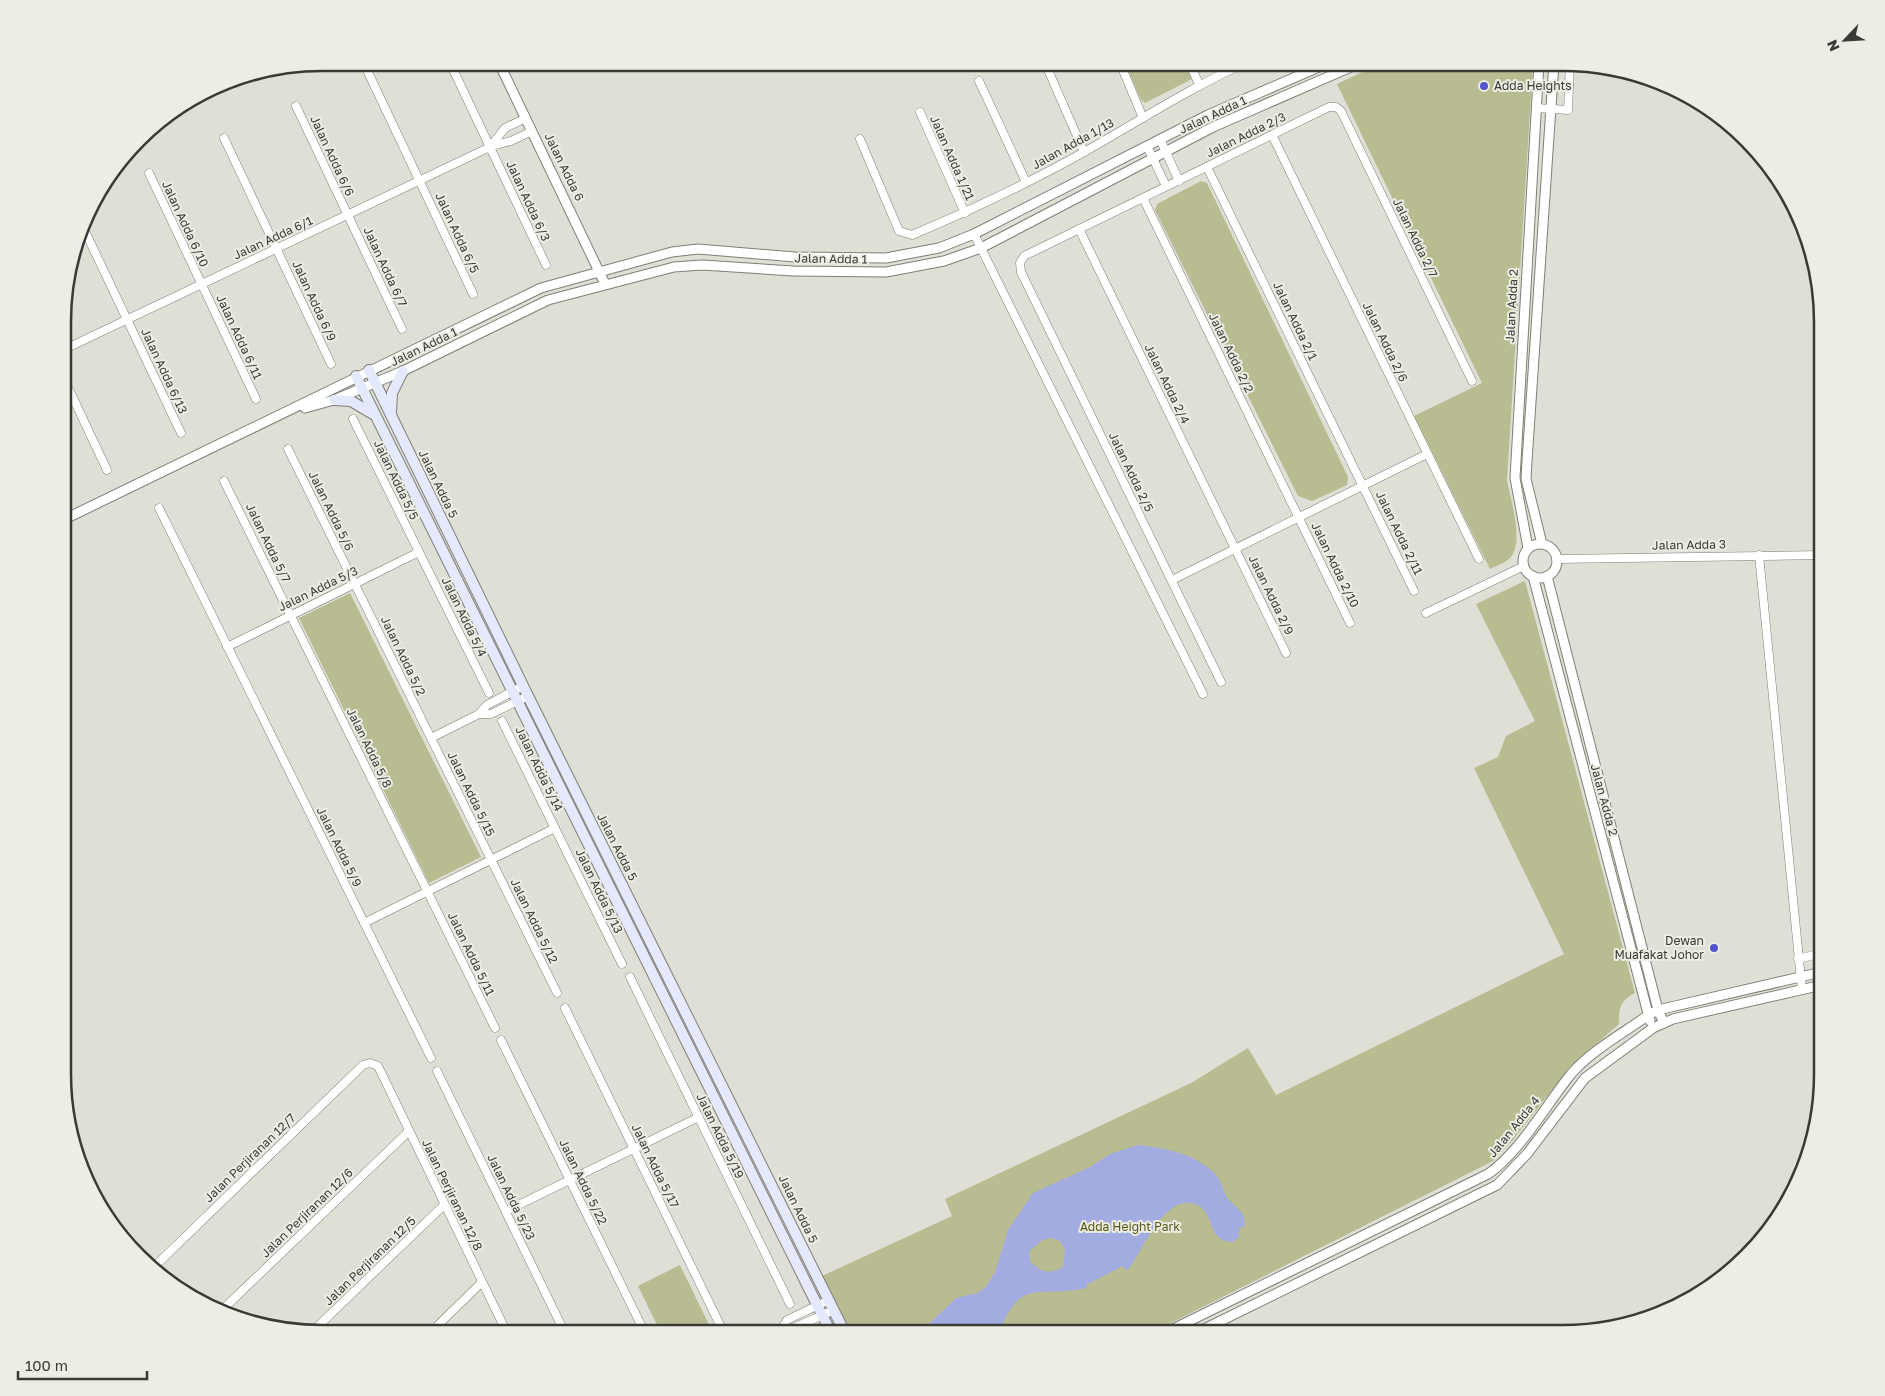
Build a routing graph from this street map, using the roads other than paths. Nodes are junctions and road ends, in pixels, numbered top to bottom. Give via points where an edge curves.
1 (367, 71) edge
2 (454, 71) edge
3 (503, 71) edge
4 (1049, 71) edge
5 (1123, 71) edge
6 (1193, 71) edge
7 (1229, 71) edge
8 (1310, 71) edge
9 (1342, 71) edge
10 (1538, 71) edge
11 (1553, 71) edge
12 (1570, 71) edge
13 (979, 81) dead end
14 (1200, 86) junction
15 (296, 106) dead end
16 (1336, 107) joint
17 (1536, 108) junction
18 (1550, 109) junction
19 (920, 112) dead end
20 (526, 118) junction
21 (1143, 118) junction
22 (532, 132) junction
23 (1272, 135) junction
24 (224, 138) dead end
25 (860, 139) dead end
26 (1160, 139) junction
27 (1147, 146) junction
28 (491, 147) junction
29 (1166, 151) junction
30 (1084, 152) junction
31 (1153, 158) junction
32 (1206, 167) junction
33 (149, 173) dead end
34 (420, 181) junction
35 (1179, 181) junction
36 (1026, 182) junction
37 (1166, 186) junction
38 (1143, 198) junction
39 (965, 213) junction
40 (348, 215) junction
41 (1079, 229) junction
42 (974, 234) junction
43 (87, 235) edge
44 (981, 248) junction
45 (276, 249) junction
46 (546, 265) dead end
47 (600, 271) junction
48 (202, 284) junction
49 (605, 284) junction
50 (473, 294) dead end
51 (127, 319) junction
52 (402, 329) dead end
53 (71, 346) edge
54 (331, 364) dead end
55 (369, 370) junction
56 (403, 371) junction
57 (356, 376) junction
58 (1472, 381) dead end
59 (374, 383) junction
60 (362, 388) junction
61 (71, 394) edge
62 (256, 399) dead end
63 (334, 400) junction
64 (285, 414) junction
65 (392, 416) junction
66 (377, 418) junction
67 (353, 419) dead end
68 (181, 433) dead end
69 (1518, 433) junction
70 (1529, 433) junction
71 (288, 448) dead end
72 (1427, 454) junction
73 (106, 470) dead end
74 (224, 481) dead end
75 (1364, 486) junction
76 (159, 508) dead end
77 (71, 516) edge
78 (1299, 517) junction
79 (1542, 544) junction
80 (1235, 548) junction
81 (1528, 548) junction
82 (419, 552) junction
83 (1759, 554) junction
84 (1814, 555) edge
85 (1479, 559) dead end
86 (1556, 559) junction
87 (1524, 566) junction
88 (1533, 576) junction
89 (1547, 576) junction
90 (1172, 580) junction
91 (355, 584) junction
92 (1414, 591) dead end
93 (1426, 613) dead end
94 (291, 615) junction
95 (1350, 623) dead end
96 (227, 647) junction
97 (1286, 652) dead end
98 (1222, 682) dead end
99 (523, 686) junction
100 (513, 691) junction
101 (489, 693) dead end
102 (1203, 694) dead end
103 (528, 696) junction
104 (518, 701) junction
105 (479, 714) junction
106 (502, 721) dead end
107 (431, 738) junction
108 (555, 828) junction
109 (491, 860) junction
110 (427, 891) junction
111 (364, 922) junction
112 (1814, 955) edge
113 (1798, 959) junction
114 (622, 964) dead end
115 (1814, 974) edge
116 (630, 977) dead end
117 (1800, 977) junction
118 (1650, 978) junction
119 (1814, 987) edge
120 (1802, 990) junction
121 (557, 993) dead end
122 (681, 1002) junction
123 (1684, 1004) junction
124 (671, 1006) junction
125 (565, 1008) dead end
126 (1658, 1010) junction
127 (1647, 1016) junction
128 (1664, 1023) junction
129 (495, 1028) dead end
130 (1653, 1028) junction
131 (501, 1040) dead end
132 (431, 1058) dead end
133 (363, 1066) joint
134 (437, 1071) dead end
135 (699, 1117) junction
136 (409, 1131) junction
137 (634, 1148) junction
138 (570, 1180) junction
139 (444, 1205) junction
140 (506, 1211) junction
141 (158, 1264) edge
142 (482, 1282) junction
143 (829, 1300) junction
144 (790, 1304) dead end
145 (818, 1304) junction
146 (226, 1306) edge
147 (834, 1310) junction
148 (823, 1315) junction
149 (319, 1325) edge
150 (438, 1325) edge
151 (503, 1325) edge
152 (561, 1325) edge
153 (641, 1325) edge
154 (720, 1325) edge
155 (784, 1325) edge
156 (800, 1325) edge
157 (827, 1325) edge
158 (841, 1325) edge
159 (1181, 1325) edge
160 (1212, 1325) edge

1 - 34 street, Jalan Adda 6/5
2 - 28 street, Jalan Adda 6/3
3 - 20 street, Jalan Adda 6
4 - 30 street
5 - 21 street
6 - 14 street
7 - 14 street, Jalan Adda 1/13
8 - 26 street, Jalan Adda 1
9 - 29 street, Jalan Adda 1
10 - 17 street, Jalan Adda 2
11 - 18 street, Jalan Adda 2
12 - 18 street via 1568,110
13 - 36 street
14 - 21 street, Jalan Adda 1/13
15 - 40 street, Jalan Adda 6/6
16 - 23 street, Jalan Adda 2/3 via 1329,107
16 - 58 street, Jalan Adda 2/7 via 1341,111
17 - 18 street
17 - 69 street, Jalan Adda 2
18 - 70 street, Jalan Adda 2
19 - 39 street, Jalan Adda 1/21
20 - 22 street, Jalan Adda 6
20 - 28 street via 505,128
21 - 30 street, Jalan Adda 1/13
22 - 28 street
22 - 47 street, Jalan Adda 6
23 - 32 street, Jalan Adda 2/3
23 - 72 street, Jalan Adda 2/6
24 - 45 street, Jalan Adda 6/9
25 - 39 street, Jalan Adda 1/13 via 900,231 912,235
26 - 27 street, Jalan Adda 1
26 - 29 street
27 - 31 street
27 - 42 street, Jalan Adda 1
28 - 34 street, Jalan Adda 6/1
28 - 46 street, Jalan Adda 6/3
29 - 31 street, Jalan Adda 1
29 - 35 street
30 - 36 street, Jalan Adda 1/13
31 - 37 street
31 - 44 street, Jalan Adda 1
32 - 35 street, Jalan Adda 2/3
32 - 75 street, Jalan Adda 2/1
33 - 48 street, Jalan Adda 6/10
34 - 40 street, Jalan Adda 6/1
34 - 50 street, Jalan Adda 6/5
35 - 37 street, Jalan Adda 2/3
36 - 39 street, Jalan Adda 1/13
37 - 38 street, Jalan Adda 2/3
38 - 41 street
38 - 78 street, Jalan Adda 2/2
40 - 45 street, Jalan Adda 6/1
40 - 52 street, Jalan Adda 6/7
41 - 80 street, Jalan Adda 2/4
41 - 90 street, Jalan Adda 2/5 via 1024,256 1020,263 1021,272
42 - 44 street
42 - 47 street, Jalan Adda 1 via 939,248 886,258 795,258 698,249 672,252
43 - 51 street, Jalan Adda 6/13
44 - 49 street, Jalan Adda 1 via 944,261 886,272 793,271 702,264 674,267
44 - 102 street
45 - 48 street, Jalan Adda 6/1
45 - 54 street, Jalan Adda 6/9
47 - 49 street, Jalan Adda 6
47 - 55 street, Jalan Adda 1 via 541,288
48 - 51 street, Jalan Adda 6/1
48 - 62 street, Jalan Adda 6/11
49 - 56 street, Jalan Adda 1 via 548,300
51 - 53 street, Jalan Adda 6/1
51 - 68 street, Jalan Adda 6/13
55 - 57 street, Jalan Adda 1
55 - 59 main road, Jalan Adda 5
56 - 59 street, Jalan Adda 1
56 - 65 main road via 392,393
57 - 60 main road, Jalan Adda 5
57 - 64 street, Jalan Adda 1
59 - 60 street, Jalan Adda 1
59 - 65 main road, Jalan Adda 5
60 - 63 street, Jalan Adda 1
60 - 66 main road, Jalan Adda 5
61 - 73 street
63 - 64 street, Jalan Adda 1
63 - 66 main road via 351,401 365,407
64 - 77 street, Jalan Adda 1
65 - 99 main road, Jalan Adda 5
66 - 100 main road, Jalan Adda 5
67 - 82 street, Jalan Adda 5/5
69 - 70 street
69 - 81 street, Jalan Adda 2 via 1515,478
70 - 79 street, Jalan Adda 2 via 1526,479
71 - 91 street, Jalan Adda 5/6
72 - 75 street
72 - 85 street, Jalan Adda 2/6
74 - 94 street, Jalan Adda 5/7
75 - 78 street
75 - 92 street, Jalan Adda 2/11
76 - 96 street
78 - 80 street
78 - 95 street, Jalan Adda 2/10
79 - 81 street
79 - 86 street, Jalan Adda 2 via 1553,550
80 - 90 street
80 - 97 street, Jalan Adda 2/9
81 - 87 street, Jalan Adda 2 via 1523,556
82 - 91 street, Jalan Adda 5/3
82 - 101 street, Jalan Adda 5/4
83 - 84 street, Jalan Adda 3
83 - 86 street, Jalan Adda 3
83 - 113 street
86 - 89 street via 1554,569
87 - 88 street, Jalan Adda 2
87 - 93 street
88 - 89 street
88 - 127 street, Jalan Adda 2
89 - 118 street, Jalan Adda 2
90 - 98 street, Jalan Adda 2/5
91 - 94 street, Jalan Adda 5/3
91 - 107 street, Jalan Adda 5/2
94 - 96 street, Jalan Adda 5/3
94 - 110 street, Jalan Adda 5/8
96 - 111 street, Jalan Adda 5/9
99 - 100 street
99 - 103 main road, Jalan Adda 5
100 - 104 main road, Jalan Adda 5
100 - 105 street via 486,705
103 - 104 street
103 - 122 main road, Jalan Adda 5
104 - 105 street via 491,714
104 - 124 main road, Jalan Adda 5
105 - 107 street
106 - 108 street, Jalan Adda 5/14
107 - 109 street, Jalan Adda 5/15
108 - 109 street
108 - 114 street, Jalan Adda 5/13
109 - 110 street
109 - 121 street, Jalan Adda 5/12
110 - 111 street
110 - 129 street, Jalan Adda 5/11
111 - 132 street, Jalan Adda 5/9
112 - 113 street
113 - 117 street
115 - 117 street, Jalan Adda 4
116 - 135 street, Jalan Adda 5/19
117 - 120 street
117 - 123 street, Jalan Adda 4
118 - 123 street via 1663,1002
118 - 126 street, Jalan Adda 2
119 - 120 street
120 - 128 street
122 - 124 street
122 - 143 main road, Jalan Adda 5
123 - 126 street, Jalan Adda 4
124 - 145 main road, Jalan Adda 5
125 - 137 street, Jalan Adda 5/17
126 - 127 street, Jalan Adda 4
126 - 128 street, Jalan Adda 2
127 - 130 street, Jalan Adda 2
127 - 159 street, Jalan Adda 4 via 1587,1058 1503,1162 1488,1174
128 - 130 street
130 - 160 street via 1585,1078 1527,1154 1497,1185
131 - 138 street, Jalan Adda 5/22
133 - 136 street, Jalan Perjiranan 12/8 via 370,1063 378,1066
133 - 141 street, Jalan Perjiranan 12/7
134 - 140 street, Jalan Adda 5/23
135 - 137 street
135 - 144 street, Jalan Adda 5/19
136 - 139 street, Jalan Perjiranan 12/8
136 - 146 street, Jalan Perjiranan 12/6
137 - 138 street
137 - 154 street, Jalan Adda 5/17
138 - 140 street
138 - 153 street, Jalan Adda 5/22
139 - 142 street, Jalan Perjiranan 12/8
139 - 149 street, Jalan Perjiranan 12/5
140 - 152 street, Jalan Adda 5/23
142 - 150 street
142 - 151 street, Jalan Perjiranan 12/8
143 - 145 street
143 - 147 main road, Jalan Adda 5
145 - 148 main road, Jalan Adda 5
145 - 155 street via 787,1320
147 - 148 street
147 - 158 main road, Jalan Adda 5
148 - 156 street
148 - 157 main road, Jalan Adda 5

